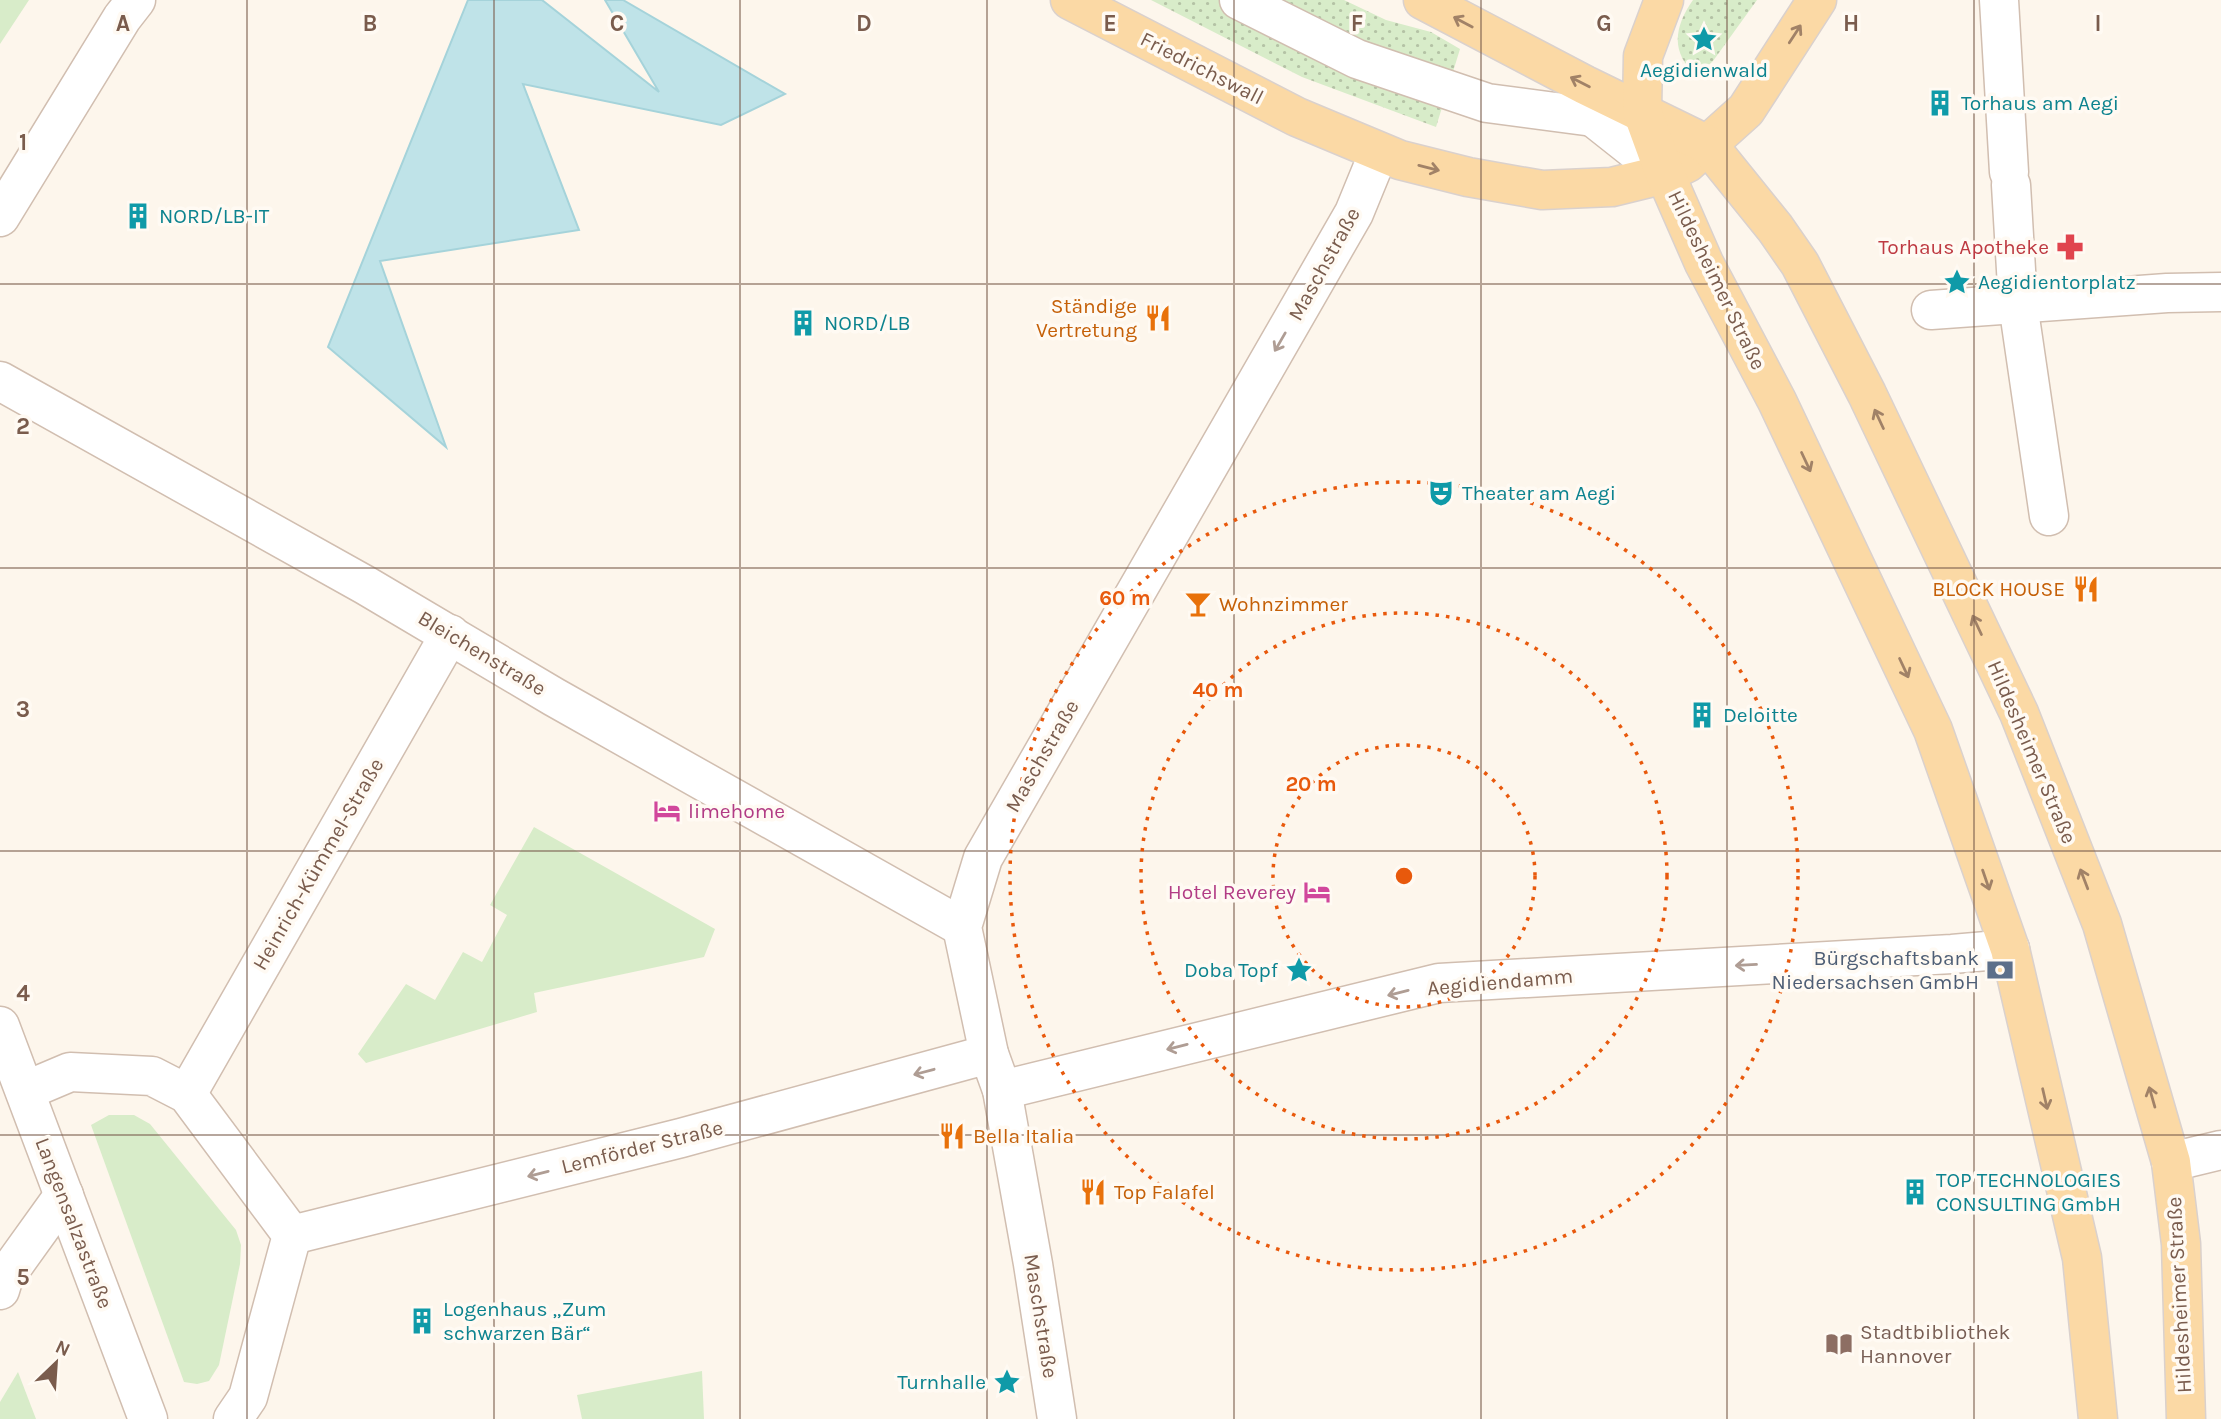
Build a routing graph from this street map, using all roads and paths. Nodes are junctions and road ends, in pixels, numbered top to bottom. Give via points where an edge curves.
1 (136, 0) edge
2 (1070, 0) edge
3 (1239, 0) edge
4 (1423, 0) edge
5 (1664, 0) edge
6 (1817, 0) edge
7 (1999, 0) edge
8 (1642, 111) junction
9 (1593, 117) junction
10 (1707, 145) junction
11 (1380, 152) junction
12 (1665, 174) junction
13 (0, 217) edge
14 (2221, 292) edge
15 (2036, 303) junction
16 (1931, 310) dead end
17 (0, 381) edge
18 (2049, 516) dead end
19 (450, 634) junction
20 (962, 927) junction
21 (2010, 949) junction
22 (0, 1026) edge
23 (989, 1054) junction
24 (1002, 1090) junction
25 (25, 1091) junction
26 (187, 1094) junction
27 (2221, 1150) edge
28 (2171, 1162) junction
29 (64, 1195) junction
30 (292, 1235) junction
31 (0, 1290) edge
32 (148, 1419) edge
33 (233, 1419) edge
34 (1057, 1419) edge
35 (2098, 1419) edge
36 (2186, 1419) edge

1 - 13 street
2 - 11 main road, Friedrichswall via 1297,117
3 - 9 street via 1357,59 1436,87 1487,103
8 -> 4 main road
5 - 8 main road via 1643,56
10 -> 6 main road via 1746,110
7 - 15 street via 2010,178
8 - 9 street
8 - 10 main road
8 - 12 main road
9 - 12 street
10 - 12 main road
28 -> 10 main road, Hildesheimer Straße via 2102,924 2019,713 1800,264
11 -> 12 main road via 1468,177 1542,190 1612,187
11 -> 20 street, Maschstraße via 1354,212 983,858
12 -> 21 main road, Hildesheimer Straße via 1704,263 1777,401 1933,730
14 - 15 street
15 - 16 street
15 - 18 street
17 - 19 street, Bleichenstraße
19 - 20 street, Bleichenstraße
19 - 26 street, Heinrich-Kümmel-Straße
20 - 23 street, Maschstraße
21 -> 24 street, Aegidiendamm via 1439,983
21 -> 35 main road, Hildesheimer Straße via 2082,1258
22 - 25 street, Langensalzastraße
23 - 24 street, Maschstraße
23 -> 30 street, Lemförder Straße via 681,1138
24 - 34 street, Maschstraße
25 - 26 street via 70,1072 152,1076
25 - 29 street, Langensalzastraße
26 - 30 street
27 - 28 street
28 - 36 main road, Hildesheimer Straße via 2181,1244
29 - 31 street
29 - 32 street, Langensalzastraße
30 - 33 street via 248,1397

